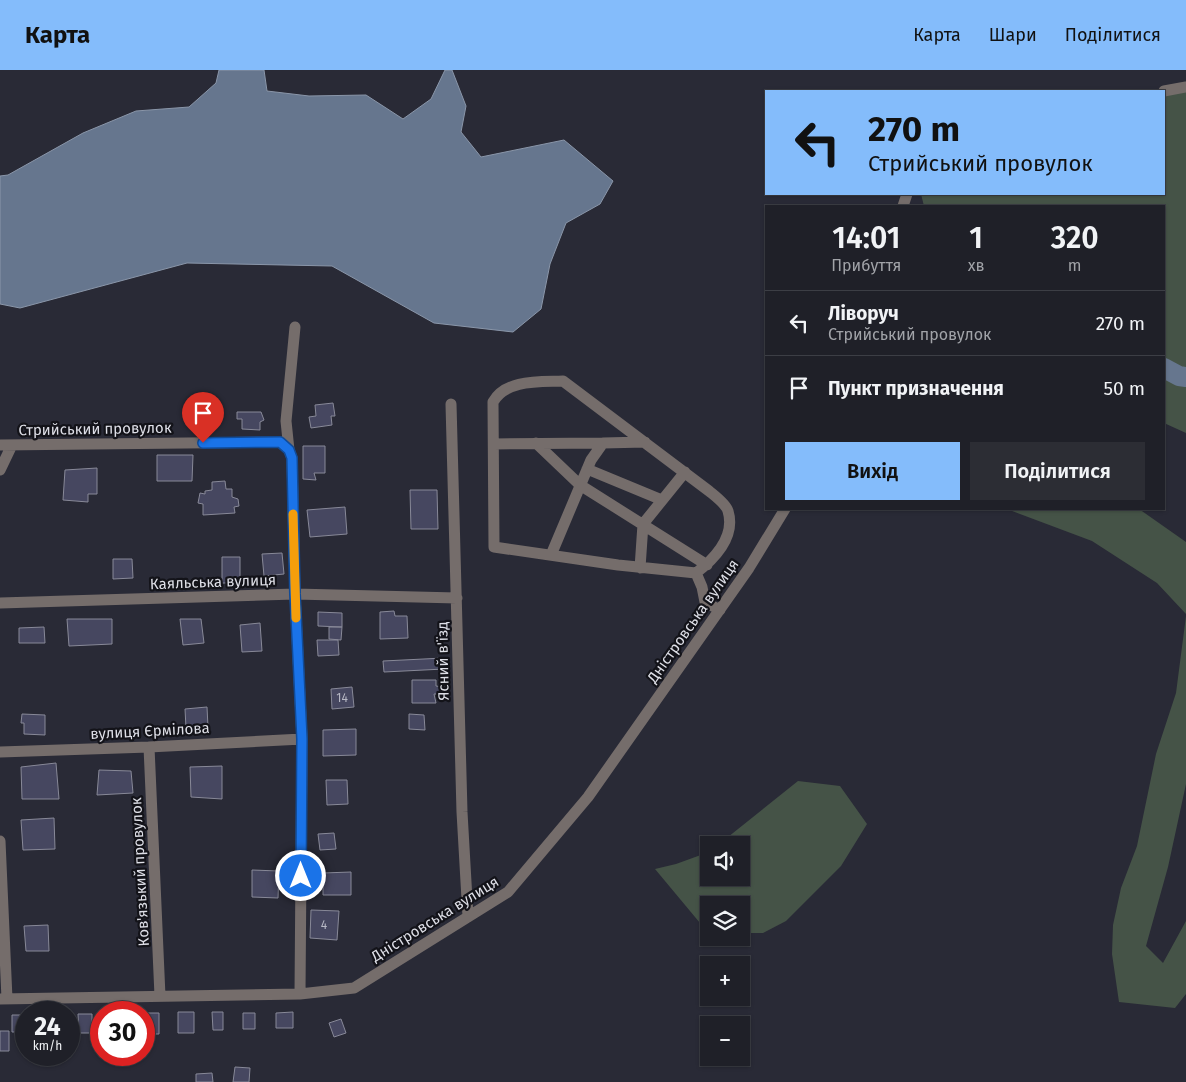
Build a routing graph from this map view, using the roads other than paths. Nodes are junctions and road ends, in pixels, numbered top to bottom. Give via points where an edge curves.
1 (1186, 87) edge
2 (1165, 91) edge
3 (295, 326) dead end
4 (451, 404) dead end
5 (645, 442) junction
6 (602, 443) junction
7 (494, 444) junction
8 (536, 444) junction
9 (0, 445) edge
10 (12, 445) junction
11 (289, 450) junction
12 (587, 469) junction
13 (0, 470) edge
14 (685, 472) junction
15 (580, 485) junction
16 (662, 500) junction
17 (784, 510) edge
18 (642, 524) junction
19 (551, 555) junction
20 (707, 565) junction
21 (640, 568) junction
22 (696, 574) junction
23 (295, 594) junction
24 (457, 598) junction
25 (0, 604) edge
26 (720, 610) junction
27 (302, 739) junction
28 (149, 747) junction
29 (0, 752) edge
30 (0, 841) edge
31 (1, 896) edge
32 (468, 917) junction
33 (300, 994) junction
34 (160, 996) junction
35 (3, 999) edge

1 - 2 street
3 - 11 street via 286,421
4 - 24 street, Ясний в'їзд
5 - 6 street
5 - 7 street via 563,381 534,382 507,388 497,395 493,402
5 - 14 street
6 - 8 street
6 - 12 street
7 - 8 street
7 - 19 street via 494,548
8 - 15 street
9 - 10 street, Стрийський провулок
10 - 11 street, Стрийський провулок via 280,442
10 - 13 street
11 - 23 street via 292,458
12 - 15 street
12 - 16 street
14 - 16 street
14 - 20 street via 728,509 730,528 722,547
15 - 18 street
15 - 19 street
16 - 18 street
17 - 26 street, Дністровська вулиця
18 - 20 street
18 - 21 street
19 - 21 street
20 - 22 street
21 - 22 street
22 - 26 street via 704,602
23 - 24 street, Каяльська вулиця
23 - 25 street, Каяльська вулиця
23 - 27 street
24 - 32 street, Ясний в'їзд
26 - 32 street, Дністровська вулиця via 588,797 508,892
27 - 28 street, вулиця Єрмілова
27 - 33 street
28 - 29 street, вулиця Єрмілова
28 - 34 street, Ков'язький провулок
30 - 31 street
31 - 35 street
32 - 33 street, Дністровська вулиця via 354,988
33 - 34 street, Дністровська вулиця
34 - 35 street, Дністровська вулиця

